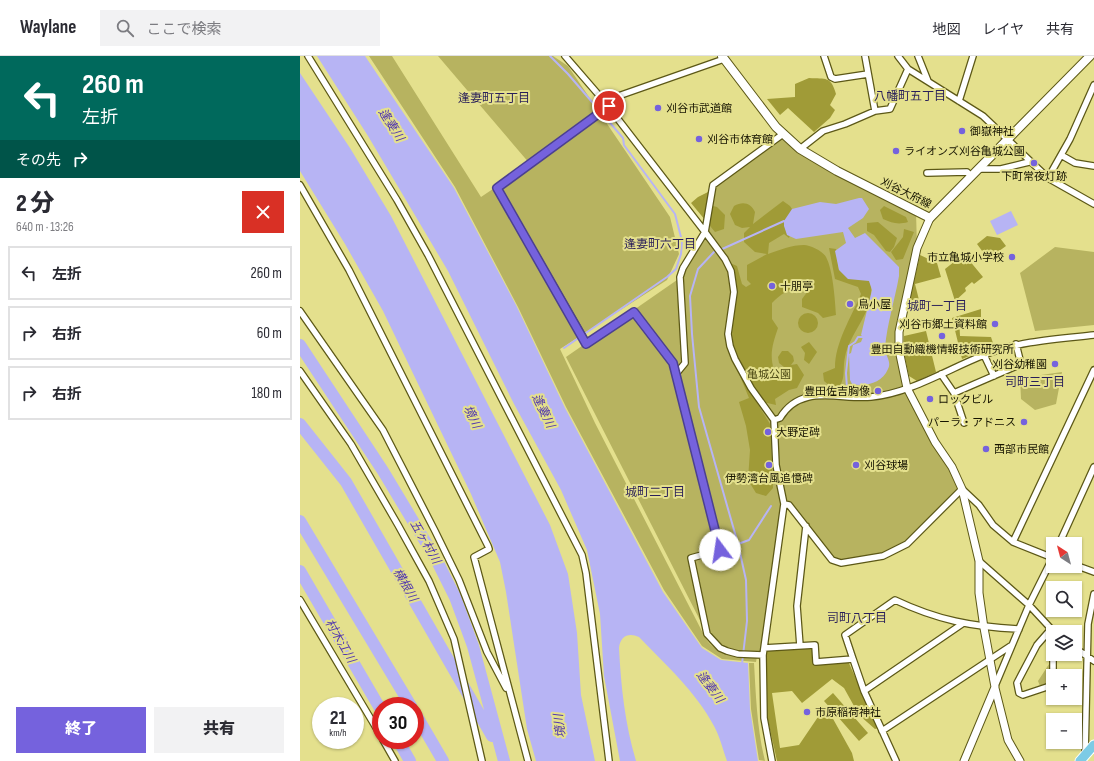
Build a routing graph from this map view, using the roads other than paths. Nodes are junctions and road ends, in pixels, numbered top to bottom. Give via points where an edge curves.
1 (308, 56) edge
2 (565, 56) edge
3 (824, 56) edge
4 (865, 56) edge
5 (898, 56) edge
6 (918, 56) edge
7 (973, 56) edge
8 (1090, 56) edge
9 (723, 57) edge
10 (908, 69) junction
11 (868, 74) junction
12 (928, 81) junction
13 (1094, 85) edge
14 (604, 100) junction
15 (959, 101) junction
16 (609, 106) junction
17 (875, 111) junction
18 (784, 134) junction
19 (1007, 139) junction
20 (800, 148) junction
21 (1061, 155) junction
22 (1029, 162) junction
23 (1094, 166) edge
24 (978, 169) junction
25 (927, 173) dead end
26 (971, 176) junction
27 (1048, 178) junction
28 (300, 186) edge
29 (1094, 204) edge
30 (930, 218) junction
31 (705, 232) junction
32 (300, 311) edge
33 (1094, 335) edge
34 (1016, 344) junction
35 (984, 355) junction
36 (1094, 370) edge
37 (300, 371) edge
38 (676, 374) junction
39 (941, 374) junction
40 (994, 376) junction
41 (907, 388) junction
42 (954, 393) junction
43 (774, 420) junction
44 (964, 423) dead end
45 (1094, 467) edge
46 (962, 489) junction
47 (784, 504) junction
48 (806, 526) junction
49 (1062, 537) edge
50 (1013, 542) junction
51 (1046, 554) edge
52 (979, 562) junction
53 (1082, 568) edge
54 (1046, 571) edge
55 (1094, 572) edge
56 (1094, 594) edge
57 (300, 600) edge
58 (1029, 605) junction
59 (962, 624) junction
60 (1091, 624) edge
61 (1048, 625) edge
62 (984, 628) junction
63 (1019, 629) junction
64 (1046, 637) edge
65 (1012, 645) junction
66 (800, 646) junction
67 (763, 651) junction
68 (1082, 653) edge
69 (1088, 657) junction
70 (990, 658) junction
71 (853, 659) junction
72 (1094, 661) edge
73 (995, 687) junction
74 (1046, 687) edge
75 (864, 691) junction
76 (511, 696) junction
77 (372, 721) edge
78 (882, 731) junction
79 (1094, 745) edge
80 (388, 749) edge
81 (1082, 758) edge
82 (395, 761) edge
83 (482, 761) edge
84 (528, 761) edge
85 (609, 761) edge
86 (772, 761) edge
87 (896, 761) edge
88 (964, 761) edge
89 (1020, 761) edge

1 - 85 street via 393,193 428,255 582,555
2 - 14 street
3 - 11 street via 828,71 835,79
4 - 11 street
5 - 10 street
6 - 12 street
7 - 15 street
8 - 19 main road, 刈谷大府線
9 - 14 street
9 - 18 main road, 刈谷大府線
10 - 12 street
10 - 17 street via 890,109
11 - 17 street
12 - 15 street
13 - 21 street
14 - 16 street
15 - 19 street via 983,116
16 - 31 street
16 - 38 street via 497,188 586,344 634,312 673,363
17 - 20 street via 823,131
18 - 20 main road, 刈谷大府線
18 - 31 street via 713,185
19 - 22 street
19 - 24 main road, 刈谷大府線
20 - 30 main road, 刈谷大府線 via 837,171
21 - 23 street via 1075,163
21 - 27 street
22 - 24 street via 1000,169
22 - 27 street
24 - 26 main road, 刈谷大府線
25 - 26 street via 966,172
26 - 30 main road, 刈谷大府線
27 - 29 street
28 - 76 street via 349,270 490,549 474,557
30 - 41 street via 918,248 899,332 899,350
31 - 38 street via 680,277 685,363
31 - 43 street via 731,271 734,292 728,334 732,353 751,388
32 - 76 street via 383,430 459,580 487,652
33 - 34 street
34 - 35 street
34 - 40 street via 1021,364
35 - 39 street
35 - 40 street
36 - 50 street
37 - 83 street via 351,444 429,581 454,639
38 - 67 street via 720,550 691,558 707,634 720,648 727,651 738,654
39 - 41 street
39 - 42 street
40 - 42 street
41 - 43 street via 871,397 807,397 786,408 780,418
41 - 46 street
42 - 44 street
43 - 47 street via 776,465
45 - 49 street
46 - 48 street via 907,544 883,556 841,563 832,560
46 - 50 street via 979,505 993,525
46 - 52 street
47 - 48 street via 789,505
47 - 67 street
48 - 66 street via 797,606
50 - 51 street
52 - 58 street
52 - 62 street
53 - 55 street
54 - 58 street
56 - 60 street
57 - 77 street
58 - 61 street
58 - 63 street
59 - 62 street
59 - 71 street via 894,600 845,635
59 - 75 street
60 - 69 street
62 - 63 street
62 - 70 street
63 - 65 street
64 - 74 street via 1037,645 1018,683 1019,693 1023,695
65 - 70 street
65 - 73 street
66 - 67 street
66 - 71 street via 815,645 816,662
67 - 86 street via 764,718
68 - 69 street
69 - 72 street
69 - 81 street
70 - 73 street
70 - 78 street
71 - 75 street
73 - 88 street
73 - 89 street via 1008,740
75 - 78 street
76 - 84 street
78 - 87 street
79 - 81 main road
80 - 82 street

